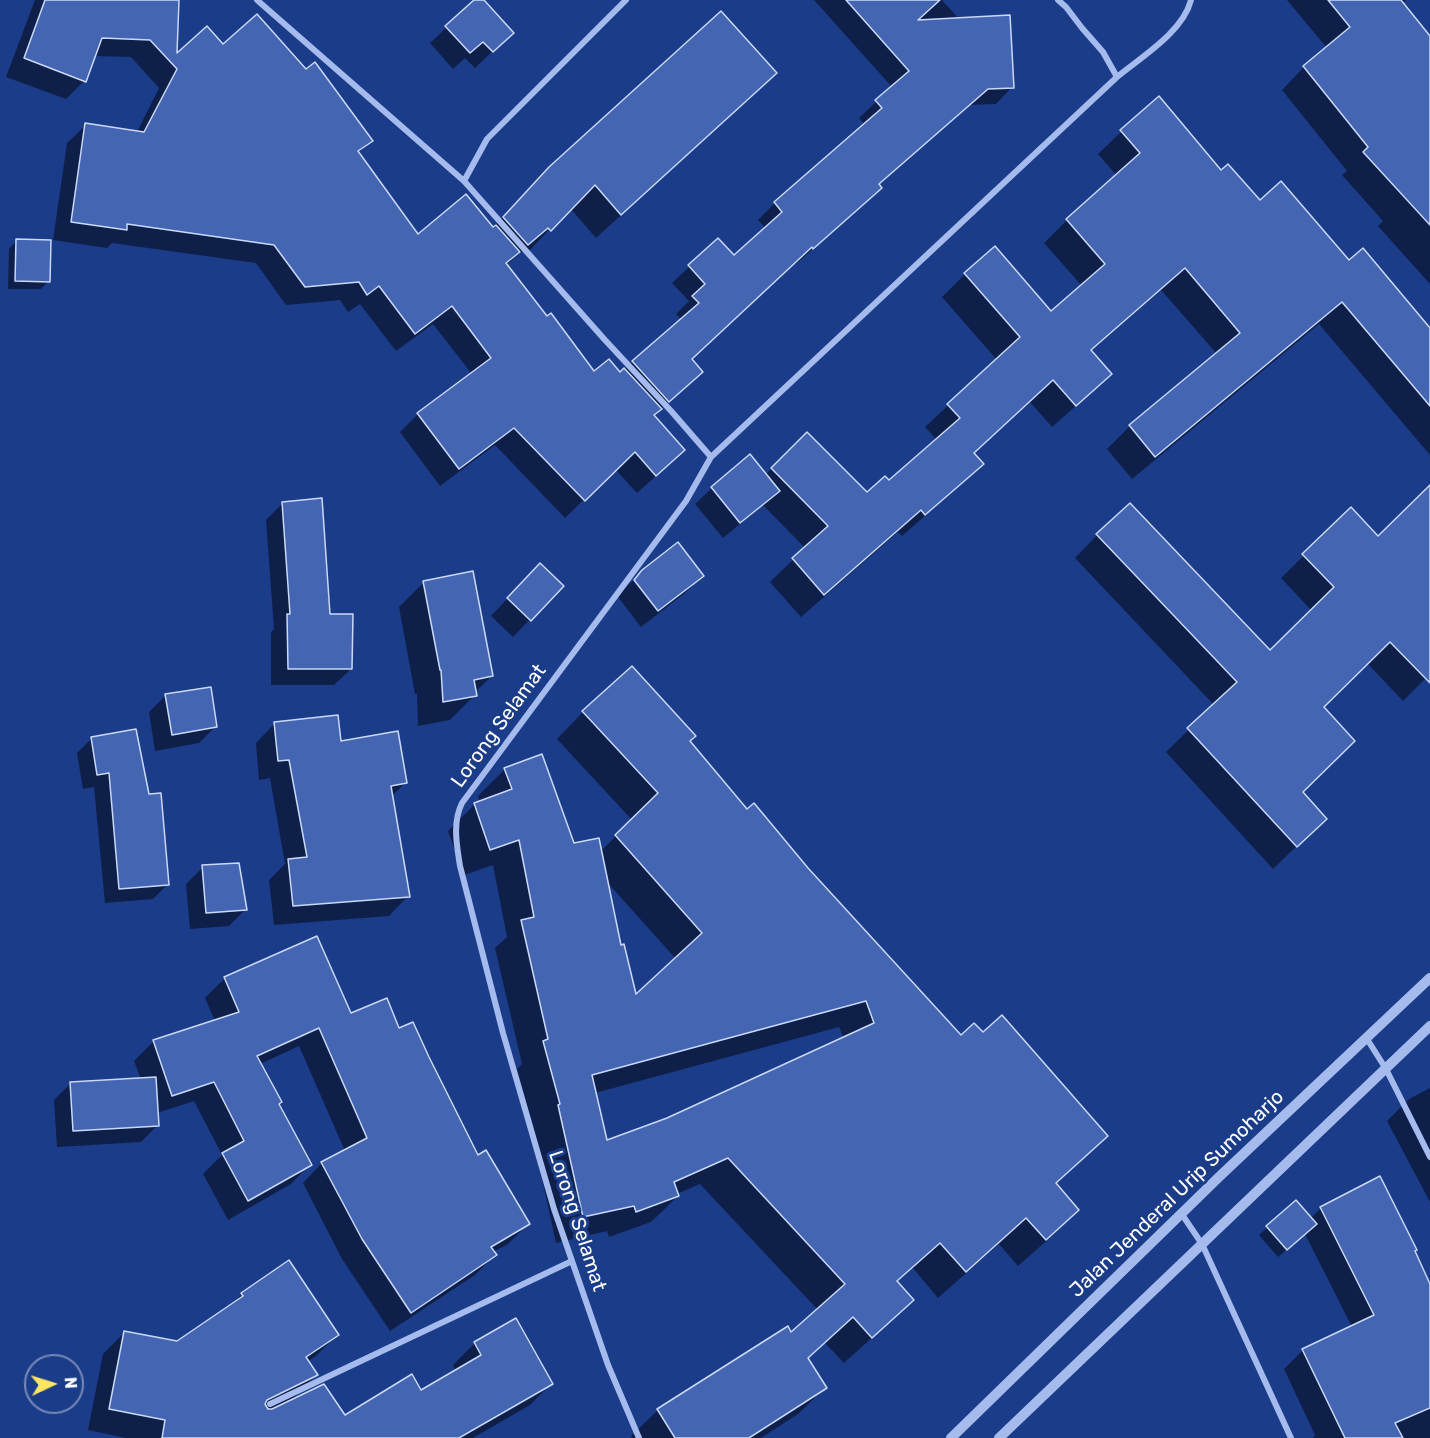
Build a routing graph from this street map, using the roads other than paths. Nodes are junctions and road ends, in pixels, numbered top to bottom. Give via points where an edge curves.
1 (257, 0) edge
2 (627, 0) edge
3 (1058, 0) edge
4 (1191, 0) edge
5 (1117, 77) junction
6 (464, 181) junction
7 (711, 457) junction
8 (1430, 978) edge
9 (1430, 1026) edge
10 (1367, 1039) junction
11 (1386, 1069) junction
12 (1430, 1157) edge
13 (1181, 1213) junction
14 (1202, 1244) junction
15 (572, 1261) junction
16 (270, 1404) dead end
17 (639, 1438) edge
18 (951, 1438) edge
19 (999, 1438) edge
20 (1291, 1438) edge

1 - 6 street
2 - 6 street via 488,139
3 - 5 street via 1103,52
4 - 5 street, Lorong Selamat via 1171,33
5 - 7 street, Lorong Selamat
6 - 7 street
7 - 15 street, Lorong Selamat via 686,501 457,813 460,866 497,1011
8 - 10 street, Jalan Jenderal Urip Sumoharjo
9 - 11 street
10 - 11 street
10 - 13 street, Jalan Jenderal Urip Sumoharjo
11 - 12 street
11 - 14 street
13 - 14 street
13 - 18 street, Jalan Jenderal Urip Sumoharjo
14 - 19 street
14 - 20 street
15 - 16 street
15 - 17 street, Lorong Selamat via 608,1365

